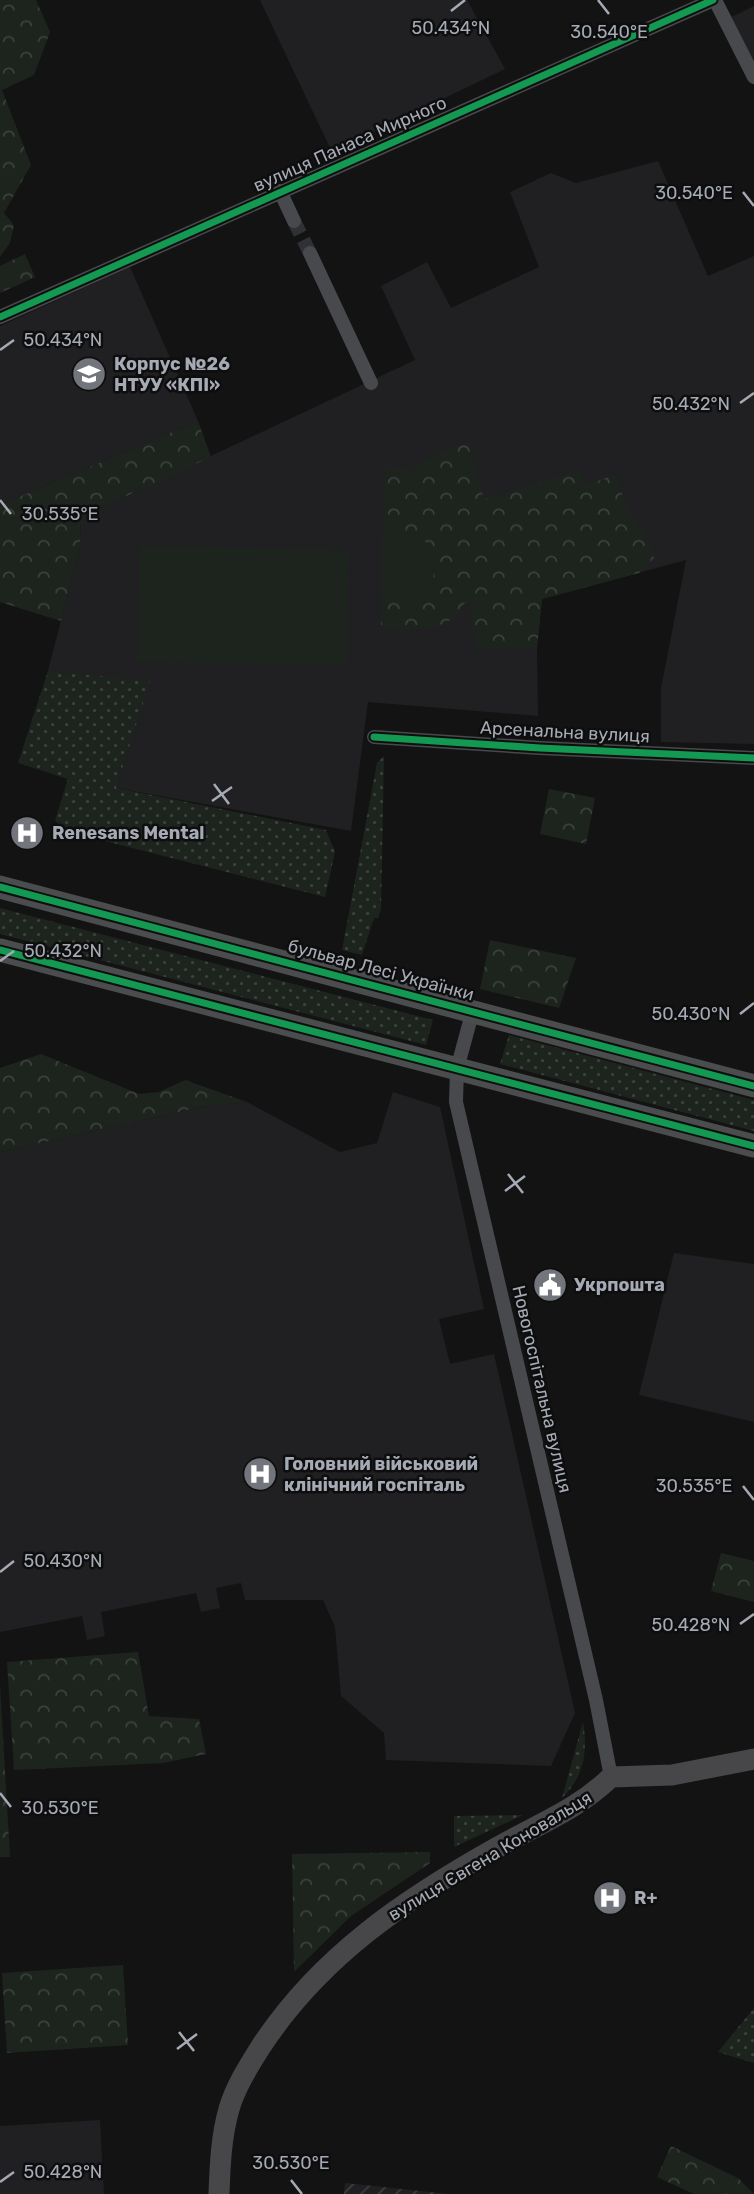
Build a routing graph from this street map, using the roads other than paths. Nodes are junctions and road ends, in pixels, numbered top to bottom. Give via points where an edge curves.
1 (714, 0) edge
2 (754, 77) edge
3 (280, 191) junction
4 (294, 221) tunnel mouth
5 (310, 253) tunnel mouth
6 (0, 317) edge
7 (371, 383) dead end
8 (374, 737) dead end
9 (754, 758) edge
10 (0, 887) edge
11 (0, 950) edge
12 (473, 1010) junction
13 (457, 1069) junction
14 (754, 1086) edge
15 (754, 1146) edge
16 (754, 1759) edge
17 (611, 1777) junction
18 (219, 2194) edge

1 - 2 street
1 - 3 street, вулиця Панаса Мирного
3 - 4 street
3 - 6 street, вулиця Панаса Мирного
5 - 7 street
8 - 9 street, Арсенальна вулиця
10 - 12 main road, бульвар Лесі Українки
11 - 13 main road
12 - 13 street, Новогоспітальна вулиця
12 - 14 main road, бульвар Лесі Українки
13 - 15 main road
13 - 17 street, Новогоспітальна вулиця via 456,1101
16 - 17 main road via 672,1775
17 - 18 main road, вулиця Євгена Коновальця via 567,1813 499,1846 426,1891 347,1947 312,1979 252,2060 229,2108

